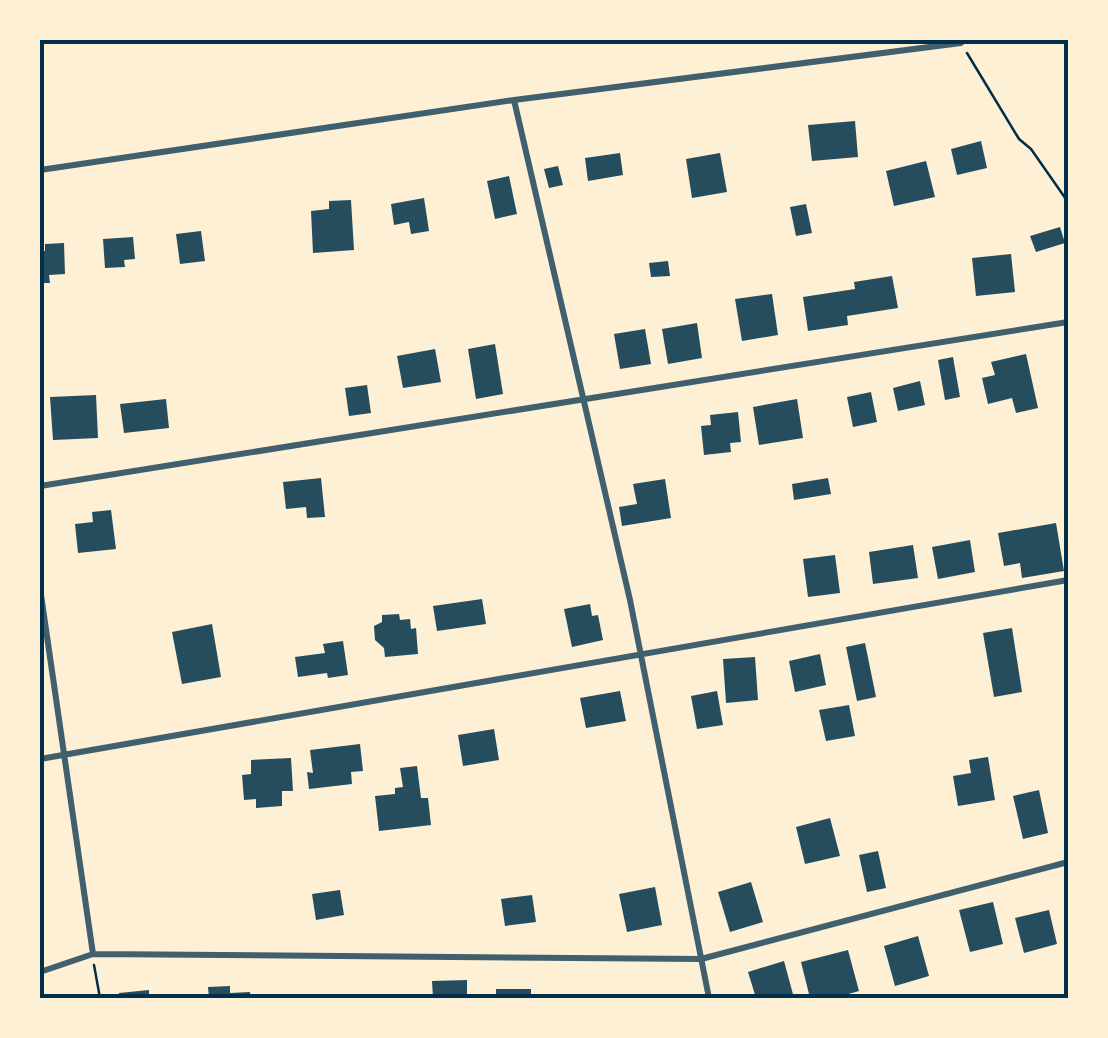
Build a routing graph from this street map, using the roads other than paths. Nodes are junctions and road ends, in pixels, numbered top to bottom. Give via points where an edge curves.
1 (961, 43) road end
2 (514, 100) junction
3 (40, 170) edge
4 (1068, 322) edge
5 (586, 401) junction
6 (40, 486) edge
7 (1068, 580) edge
8 (40, 588) edge
9 (641, 656) junction
10 (63, 755) junction
11 (40, 759) edge
12 (1068, 862) edge
13 (93, 954) junction
14 (701, 959) junction
15 (40, 972) edge
16 (709, 998) edge

1 - 2 street
2 - 3 street
2 - 5 street
4 - 5 street
5 - 6 street
5 - 9 street
7 - 9 street
8 - 10 street
9 - 10 street
9 - 14 street
10 - 11 street
10 - 13 street
12 - 14 street
13 - 14 street
13 - 15 street
14 - 16 street

